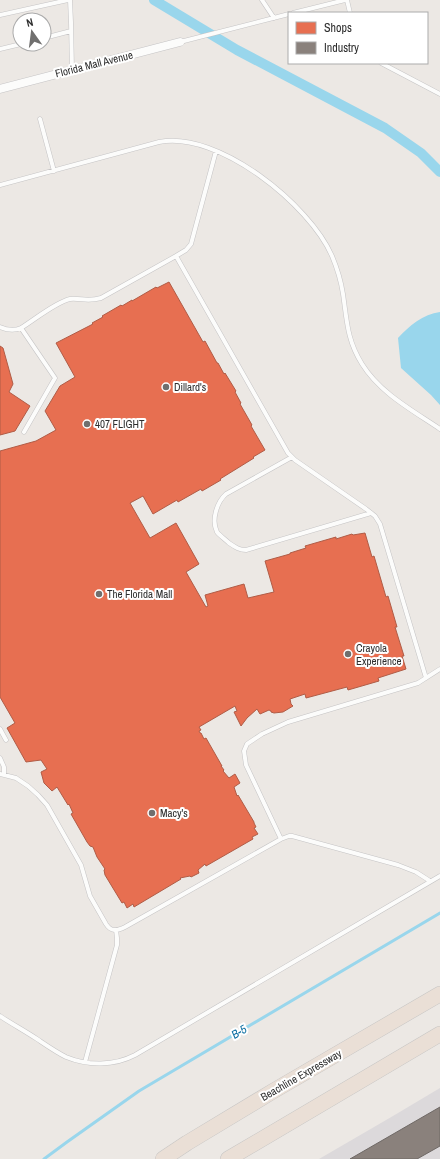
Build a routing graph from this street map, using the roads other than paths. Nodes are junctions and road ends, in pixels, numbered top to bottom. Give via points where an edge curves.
1 (69, 0) edge
2 (262, 0) edge
3 (346, 0) edge
4 (297, 12) edge
5 (350, 12) edge
6 (288, 14) edge
7 (0, 15) edge
8 (274, 18) junction
9 (71, 31) junction
10 (52, 36) edge
11 (180, 42) joint
12 (12, 46) edge
13 (0, 49) edge
14 (383, 64) edge
15 (72, 70) junction
16 (2, 88) edge
17 (440, 94) edge
18 (40, 119) dead end
19 (216, 151) junction
20 (54, 171) junction
21 (0, 185) edge
22 (176, 256) junction
23 (0, 327) edge
24 (21, 328) junction
25 (440, 429) edge
26 (24, 432) dead end
27 (292, 457) junction
28 (371, 513) junction
29 (440, 669) edge
30 (426, 678) junction
31 (0, 729) edge
32 (6, 740) dead end
33 (0, 758) edge
34 (2, 774) edge
35 (281, 839) junction
36 (440, 876) edge
37 (430, 881) junction
38 (116, 930) junction
39 (440, 994) edge
40 (0, 1016) edge
41 (440, 1034) edge
42 (85, 1062) junction
43 (163, 1159) edge
44 (228, 1159) edge

1 - 7 lane
1 - 9 lane
2 - 8 lane
3 - 4 lane
3 - 5 lane
6 - 8 lane
8 - 11 lane
9 - 10 lane
9 - 15 lane
11 - 15 street, Florida Mall Avenue
12 - 13 lane
14 - 17 lane
15 - 16 street, Florida Mall Avenue
18 - 20 lane
19 - 20 lane via 189,142 171,140
19 - 22 lane via 191,244
19 - 25 lane via 237,161 265,180 291,202 318,231 336,266 348,332 365,369 386,392
20 - 21 lane
22 - 24 lane via 101,298 69,300
22 - 27 lane
23 - 24 lane via 12,330
24 - 26 lane via 54,378
27 - 28 lane
27 - 28 lane via 226,494 215,514 214,523 220,536 234,546 246,550
28 - 30 lane via 380,524
29 - 30 lane
30 - 35 lane via 288,722 247,744 244,751 246,765
31 - 32 lane
33 - 34 lane via 3,764
34 - 38 lane via 16,778 28,786 47,805 81,865 93,903 108,927
35 - 37 lane via 292,836 398,865
35 - 38 lane via 125,928
36 - 37 lane
37 - 42 lane via 135,1055 109,1063
38 - 42 lane via 117,945
39 - 43 highway, Beachline Expressway
40 - 42 lane via 60,1054
41 - 44 highway

